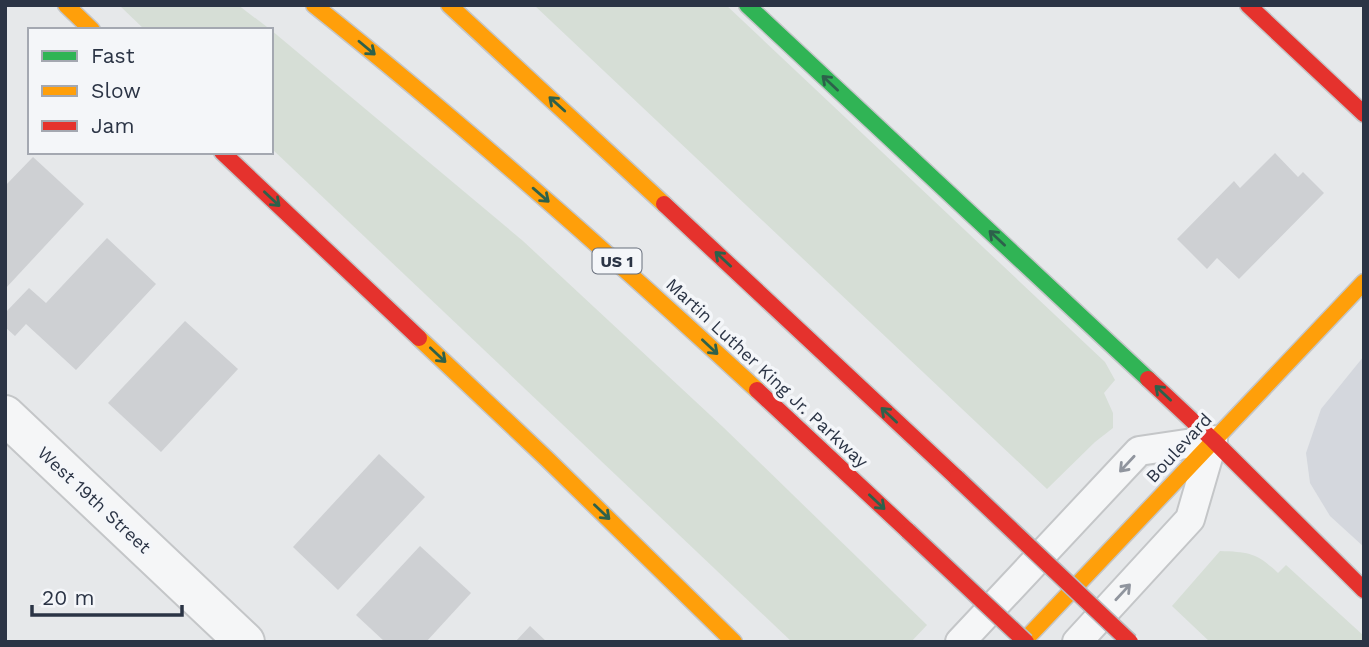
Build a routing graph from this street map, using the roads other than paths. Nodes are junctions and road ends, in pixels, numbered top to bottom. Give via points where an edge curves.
1 (66, 5) edge
2 (314, 5) edge
3 (449, 5) edge
4 (747, 5) edge
5 (1248, 5) edge
6 (90, 28) edge
7 (1364, 114) edge
8 (224, 154) edge
9 (1364, 282) edge
10 (5, 415) edge
11 (1213, 440) junction
12 (1364, 590) edge
13 (245, 642) edge
14 (734, 642) edge
15 (960, 642) edge
16 (1025, 642) edge
17 (1077, 642) edge
18 (1130, 642) edge

1 - 6 main road
2 -> 16 main road, Martin Luther King Jr. Parkway / US 1, bridge via 624,266
18 -> 3 main road, bridge
11 -> 4 main road
5 - 7 main road
8 -> 14 main road
9 - 11 main road, Boulevard
10 - 13 street, West 19th Street
11 - 12 main road
11 -> 15 lane via 1139,451
11 - 16 main road, Boulevard
17 -> 11 lane via 1190,519

